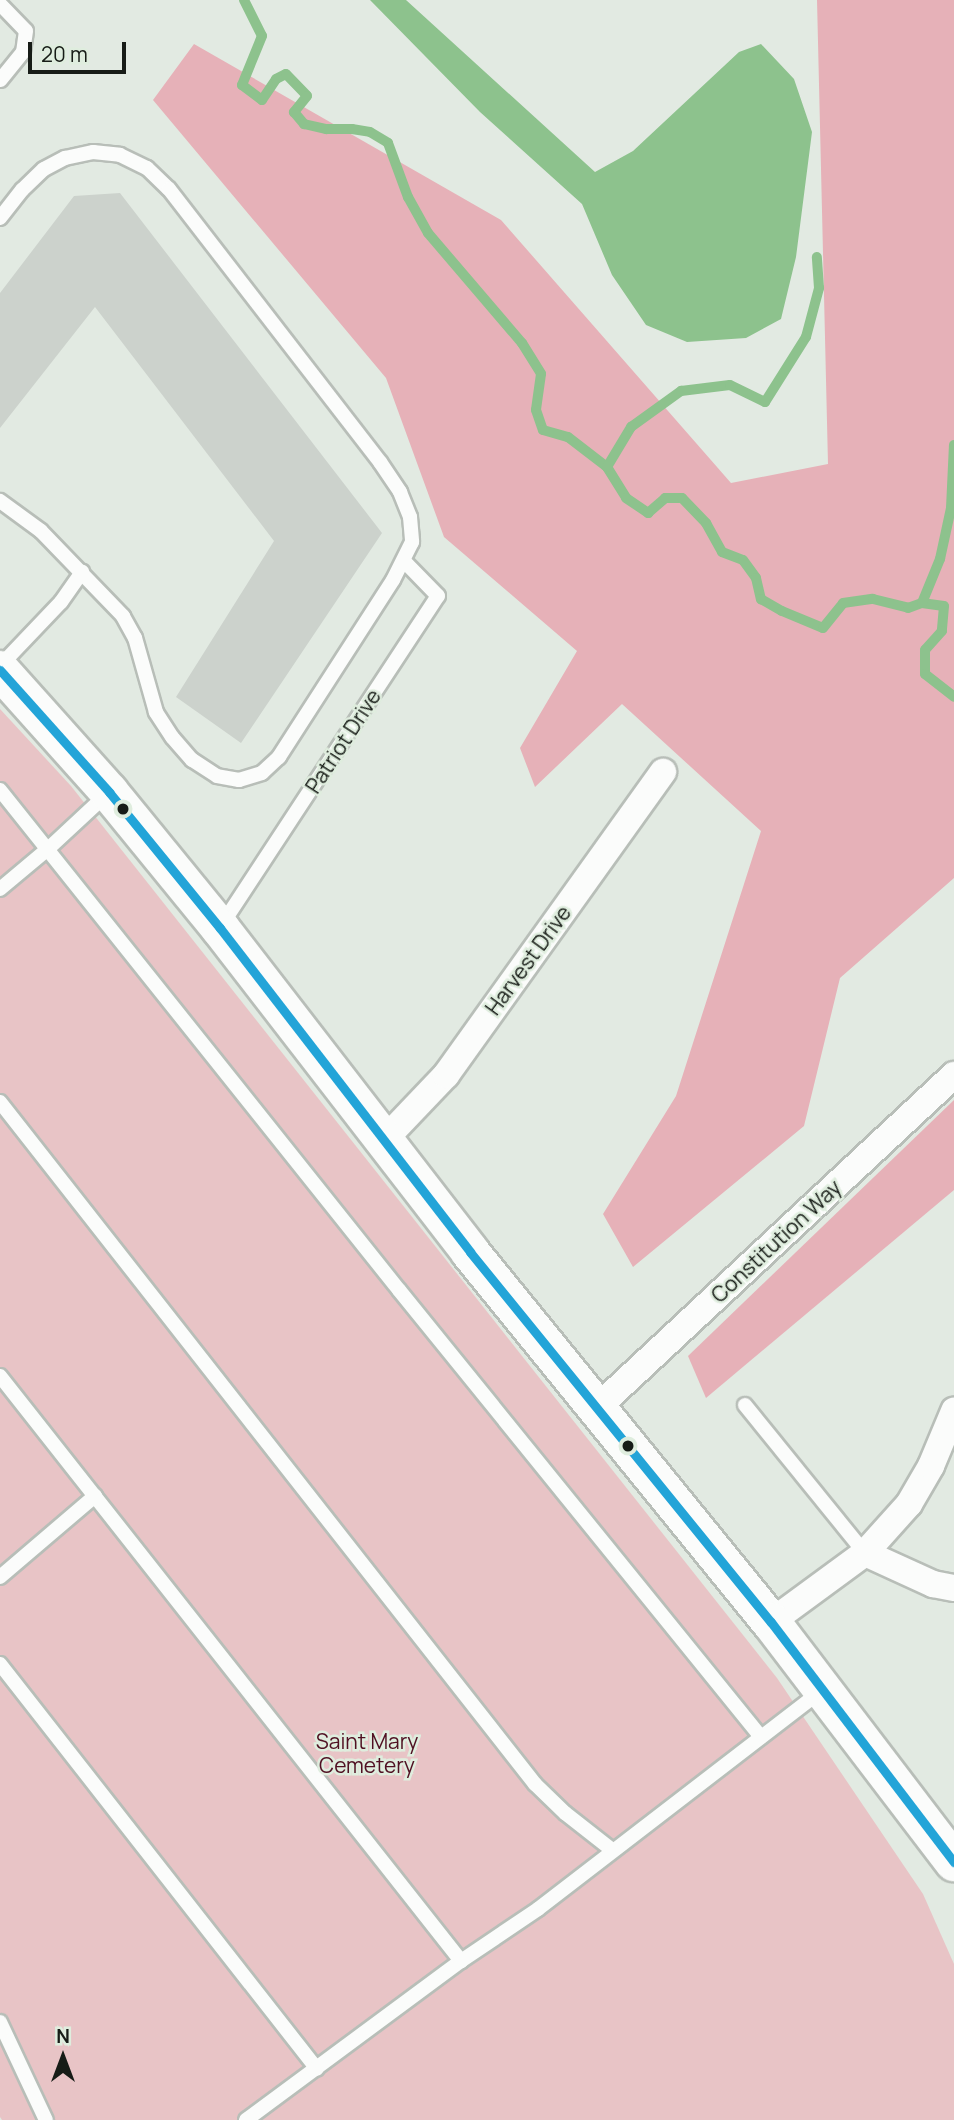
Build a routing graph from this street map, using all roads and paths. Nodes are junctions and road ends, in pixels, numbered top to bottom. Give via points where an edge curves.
1 (0, 4) edge
2 (0, 80) edge
3 (0, 218) edge
4 (0, 501) edge
5 (404, 561) junction
6 (82, 572) junction
7 (0, 668) edge
8 (663, 772) dead end
9 (0, 790) edge
10 (109, 792) junction
11 (49, 848) junction
12 (0, 889) edge
13 (220, 928) junction
14 (954, 1075) edge
15 (0, 1102) edge
16 (384, 1140) junction
17 (0, 1376) edge
18 (745, 1405) dead end
19 (598, 1407) junction
20 (954, 1411) edge
21 (95, 1496) junction
22 (865, 1553) junction
23 (0, 1577) edge
24 (954, 1588) edge
25 (771, 1622) junction
26 (0, 1664) edge
27 (822, 1690) junction
28 (761, 1737) junction
29 (612, 1850) junction
30 (954, 1862) edge
31 (461, 1961) junction
32 (0, 2022) edge
33 (317, 2069) junction
34 (46, 2120) edge
35 (246, 2120) edge

1 - 2 lane via 26,31 23,52
3 - 5 lane via 44,169 65,158 93,152 120,155 147,168 177,199 393,482 410,517 412,542
4 - 6 lane via 41,531
5 - 6 lane via 279,757 262,773 239,780 217,776 192,761 172,737 156,712 135,638 123,616
5 - 13 lane, Patriot Drive via 438,596
6 - 7 lane via 61,602
7 - 10 main road
8 - 16 street, Harvest Drive via 446,1075
9 - 11 lane
10 - 11 lane
10 - 13 main road
11 - 12 lane
11 - 28 lane
13 - 16 main road
14 - 19 street, Constitution Way
15 - 29 lane via 535,1784
16 - 19 main road
17 - 21 lane
18 - 22 lane
19 - 25 main road
20 - 22 street via 909,1504
21 - 23 lane
21 - 31 lane
22 - 24 street via 933,1584
22 - 25 street
25 - 27 main road
26 - 33 lane
27 - 28 lane
27 - 30 main road
28 - 29 lane
29 - 31 lane via 538,1909
31 - 33 lane
32 - 34 lane
33 - 35 lane

